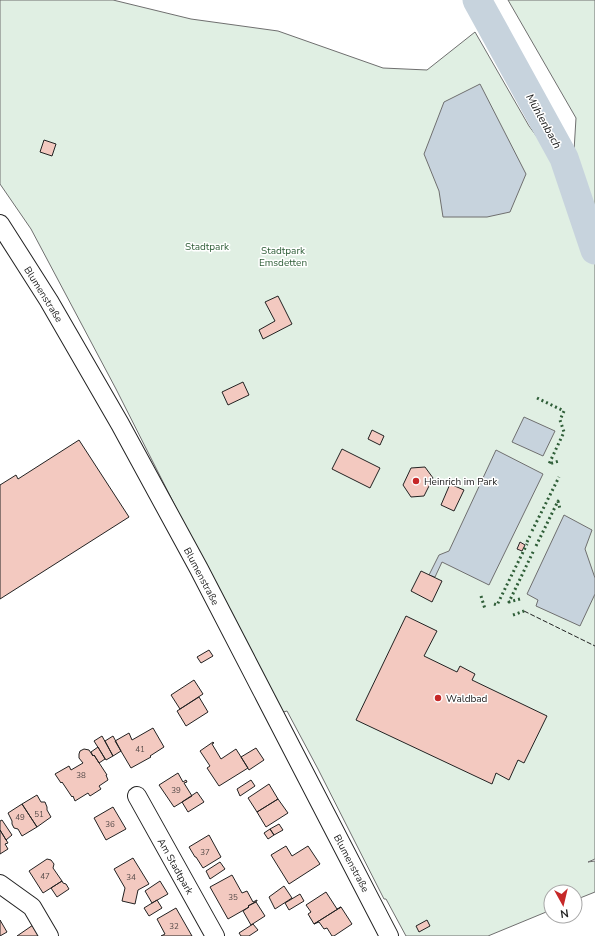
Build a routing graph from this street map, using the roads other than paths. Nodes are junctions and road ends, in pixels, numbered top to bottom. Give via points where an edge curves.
1 (0, 224) edge
2 (137, 796) dead end
3 (0, 884) edge
4 (49, 936) edge
5 (215, 936) edge
6 (389, 936) edge

1 - 6 street, Blumenstraße via 49,301 196,563
2 - 5 street, Am Stadtpark
3 - 4 street via 32,908

